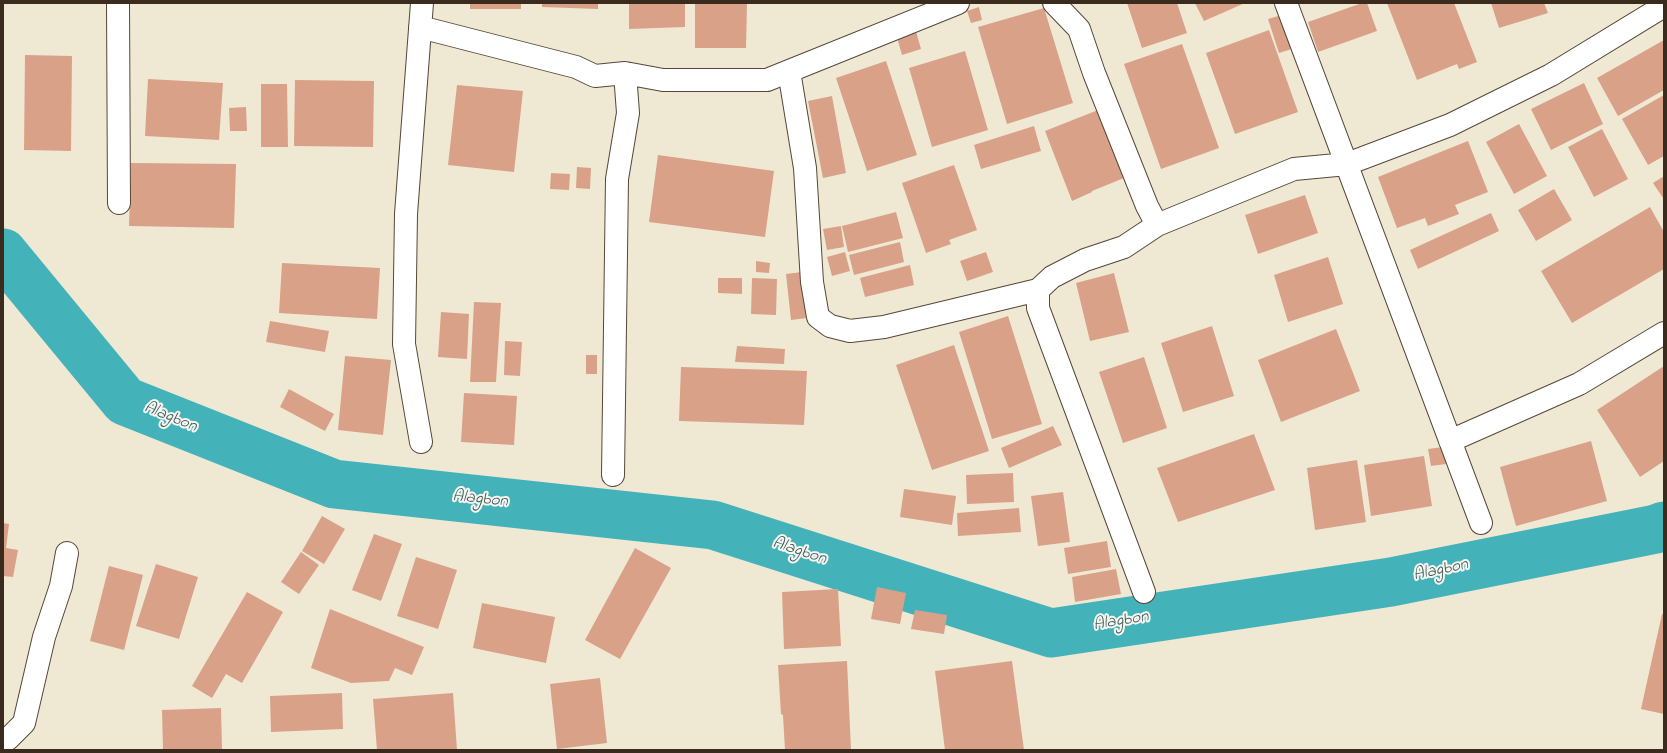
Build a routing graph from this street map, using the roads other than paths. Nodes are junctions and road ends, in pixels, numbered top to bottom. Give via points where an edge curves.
1 (118, 3) edge
2 (422, 3) edge
3 (958, 3) edge
4 (1054, 3) edge
5 (1286, 3) edge
6 (1664, 6) edge
7 (420, 27) junction
8 (789, 71) junction
9 (625, 73) junction
10 (1347, 164) junction
11 (119, 203) dead end
12 (1157, 225) junction
13 (1038, 290) junction
14 (1664, 333) edge
15 (1450, 441) junction
16 (421, 442) dead end
17 (613, 475) dead end
18 (1482, 523) dead end
19 (67, 553) dead end
20 (1144, 592) dead end
21 (3, 740) edge

1 - 11 street
2 - 7 street
3 - 8 street
4 - 12 street via 1079,29 1094,73
5 - 10 street
6 - 10 street via 1551,75 1450,125
7 - 9 street via 576,67 595,76
7 - 16 street via 406,214 404,344
8 - 9 street via 767,80 663,80
8 - 13 street via 805,168 812,282 818,317 830,326 850,332 884,327
9 - 17 street via 628,113 617,179
10 - 12 street via 1294,169
10 - 15 street
12 - 13 street via 1124,247 1085,260 1052,277
13 - 20 street via 1038,308
14 - 15 street via 1579,384
15 - 18 street
19 - 21 street via 61,586 44,637 24,723 8,739

